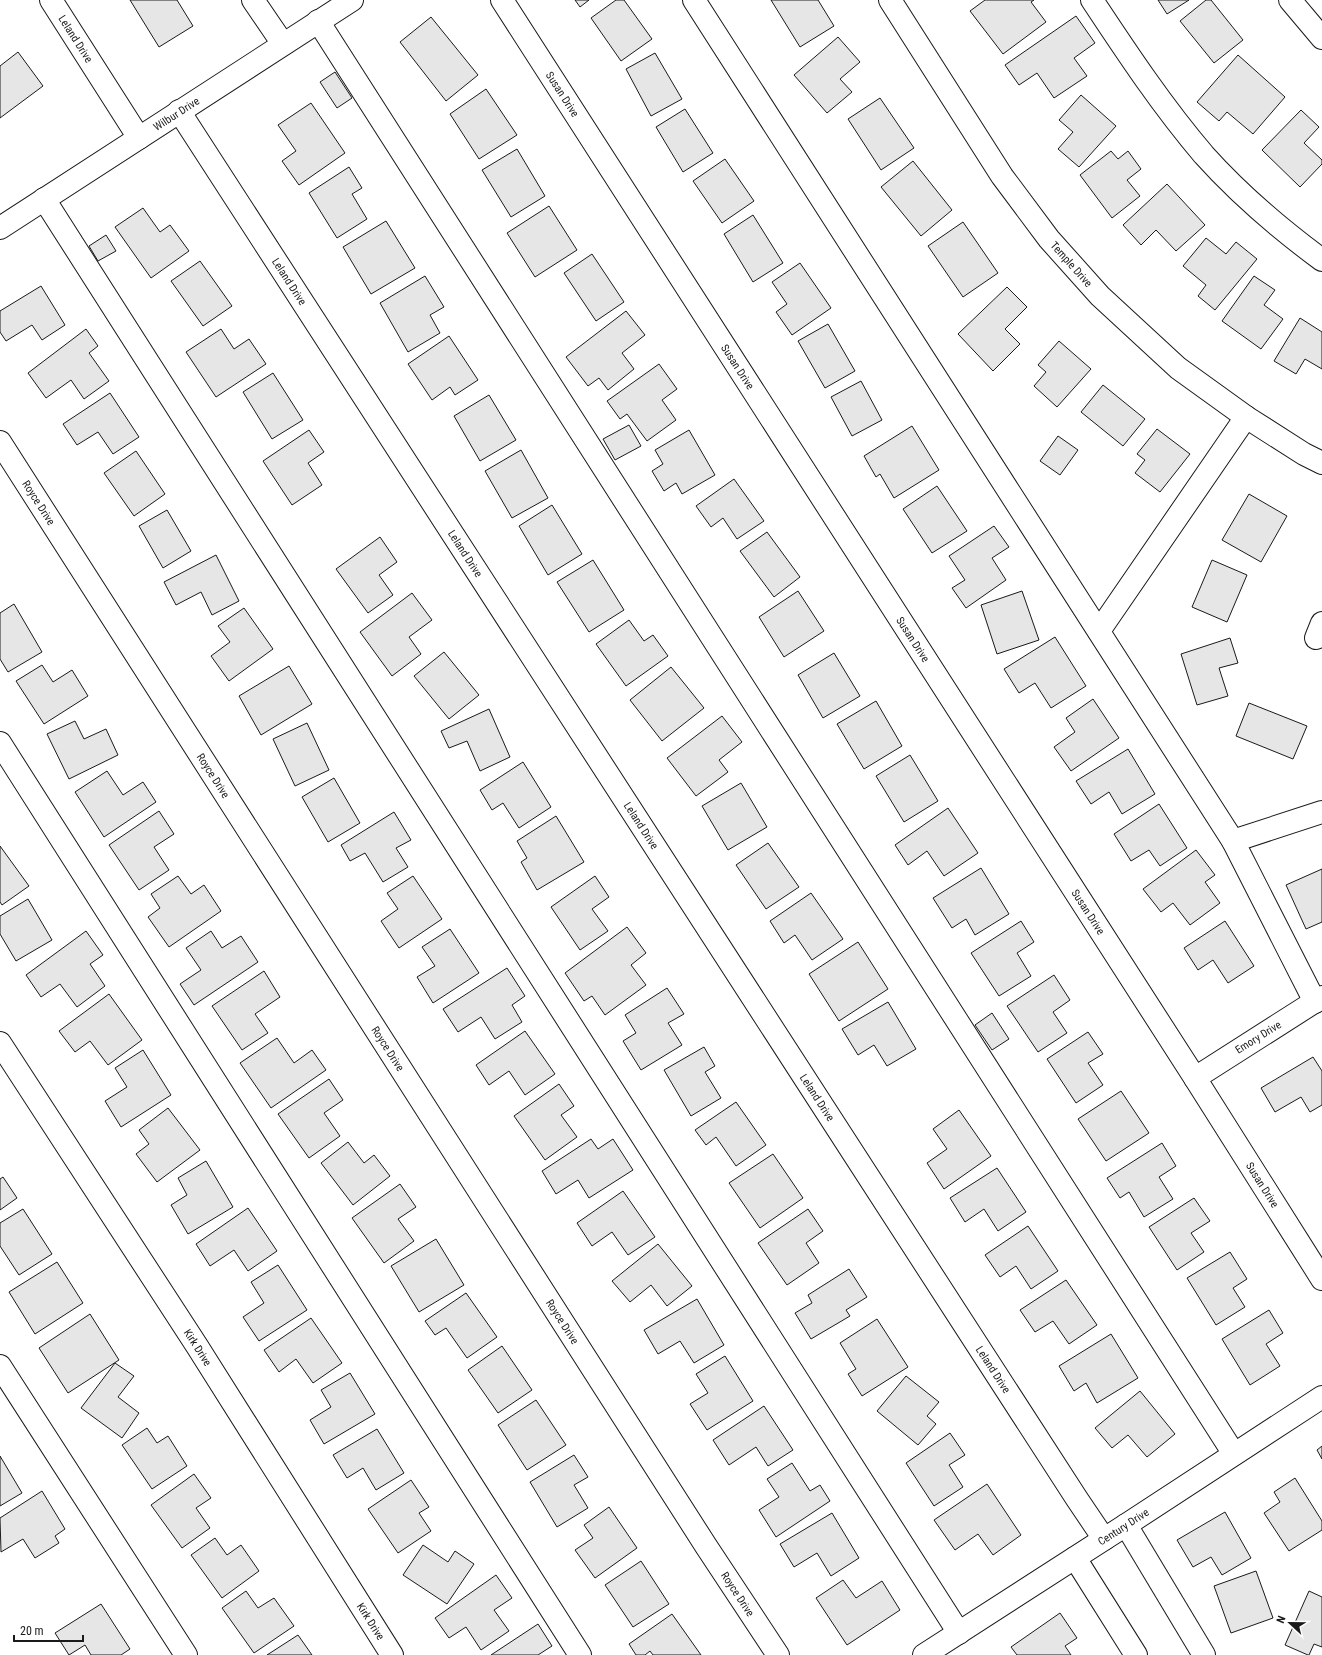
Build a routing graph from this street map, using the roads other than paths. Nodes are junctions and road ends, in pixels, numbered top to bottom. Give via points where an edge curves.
1 (51, 0) edge
2 (253, 0) edge
3 (352, 0) edge
4 (502, 0) edge
5 (694, 0) edge
6 (890, 0) edge
7 (1092, 0) edge
8 (1290, 0) edge
9 (318, 21) junction
10 (1322, 38) edge
11 (283, 44) junction
12 (179, 111) junction
13 (139, 138) junction
14 (44, 200) junction
15 (0, 228) edge
16 (1322, 260) edge
17 (1246, 416) junction
18 (0, 442) edge
19 (1322, 463) edge
20 (1099, 631) junction
21 (0, 743) edge
22 (1322, 812) edge
23 (1233, 841) junction
24 (1318, 1000) edge
25 (0, 1043) edge
26 (1195, 1078) junction
27 (1322, 1279) edge
28 (0, 1366) edge
29 (1322, 1397) edge
30 (1234, 1454) junction
31 (1126, 1525) junction
32 (1104, 1539) junction
33 (1075, 1558) junction
34 (959, 1633) junction
35 (186, 1655) edge
36 (392, 1655) edge
37 (580, 1655) edge
38 (778, 1655) edge
39 (924, 1655) edge
40 (1136, 1655) edge
41 (1204, 1655) edge

1 - 13 street, Leland Drive
2 - 11 street
3 - 9 street, Wilbur Drive
4 - 26 street, Susan Drive
5 - 20 street
6 - 17 street, Temple Drive via 1002,176 1049,239 1100,296 1178,368
7 - 16 street via 1160,99 1205,155 1234,186
8 - 10 street
9 - 11 street, Wilbur Drive
9 - 30 street
11 - 12 street, Wilbur Drive
12 - 13 street, Wilbur Drive
12 - 32 street, Leland Drive
13 - 14 street, Wilbur Drive
14 - 15 street, Wilbur Drive
14 - 34 street
17 - 19 street, Temple Drive
17 - 20 street
18 - 38 street, Royce Drive
20 - 23 street
21 - 37 street
22 - 23 street
23 - 24 street
24 - 26 street, Emory Drive
25 - 36 street, Kirk Drive via 197,1346
26 - 27 street, Susan Drive
28 - 35 street
29 - 30 street, Century Drive
30 - 31 street, Century Drive
31 - 32 street, Century Drive
31 - 41 street
32 - 33 street, Century Drive
33 - 34 street, Century Drive
33 - 40 street
34 - 39 street, Century Drive

